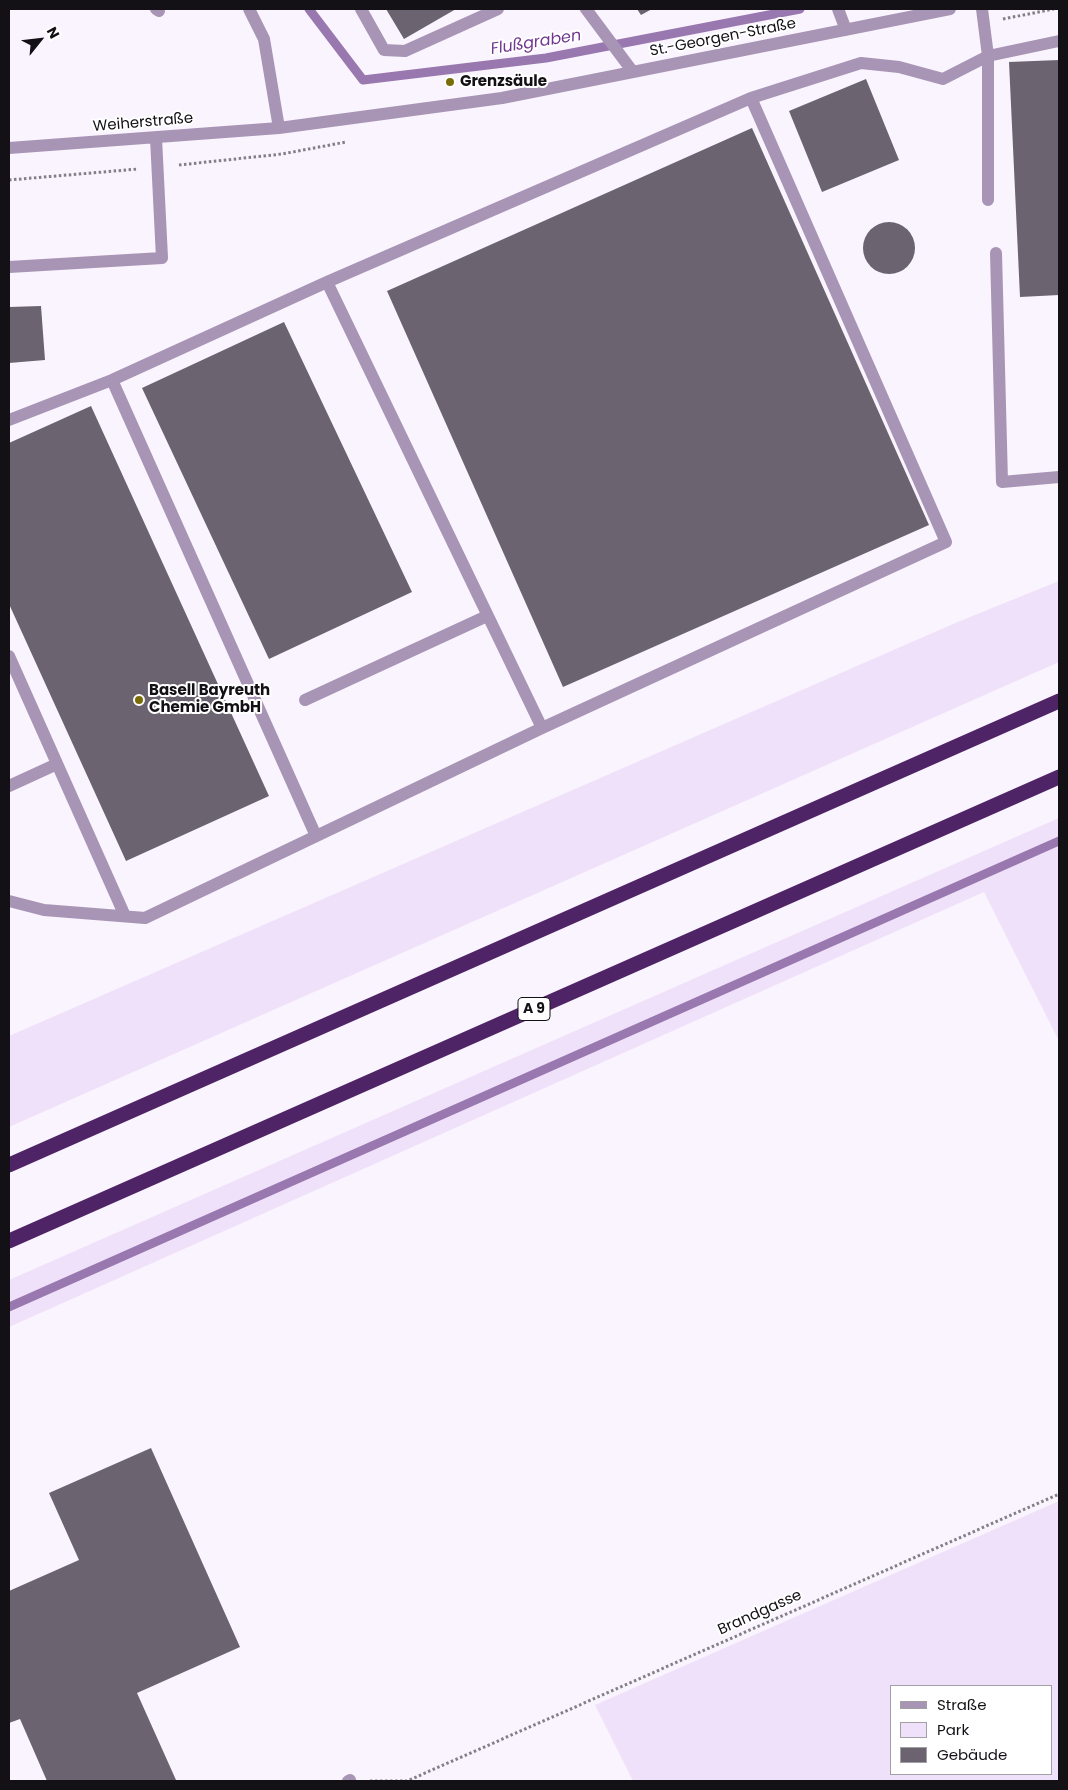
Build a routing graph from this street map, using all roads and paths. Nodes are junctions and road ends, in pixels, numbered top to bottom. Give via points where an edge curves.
1 (249, 9) edge
2 (361, 9) edge
3 (498, 9) edge
4 (586, 9) edge
5 (950, 9) edge
6 (982, 9) edge
7 (838, 10) edge
8 (846, 30) junction
9 (1059, 41) edge
10 (988, 56) junction
11 (633, 72) junction
12 (502, 98) joint
13 (751, 98) junction
14 (279, 128) junction
15 (156, 138) junction
16 (9, 148) edge
17 (988, 200) dead end
18 (996, 253) dead end
19 (9, 267) edge
20 (327, 282) junction
21 (112, 380) junction
22 (9, 420) edge
23 (1059, 477) edge
24 (488, 616) junction
25 (9, 656) edge
26 (305, 700) dead end
27 (1059, 701) edge
28 (542, 728) junction
29 (57, 764) junction
30 (1059, 777) edge
31 (9, 786) edge
32 (316, 836) junction
33 (9, 901) edge
34 (125, 916) junction
35 (9, 1165) edge
36 (9, 1241) edge
37 (1059, 1494) edge
38 (349, 1781) edge

1 - 14 street via 264,39
2 - 3 street via 384,50 405,52
4 - 11 street
5 - 8 street, St.-Georgen-Straße
6 - 10 street
7 - 8 street
8 - 11 street, St.-Georgen-Straße
9 - 10 street
10 - 13 street via 943,80 899,67 861,63
10 - 17 street
11 - 12 street, St.-Georgen-Straße
12 - 14 street, Weiherstraße
13 - 20 street
13 - 28 street via 946,542
14 - 15 street, Weiherstraße
15 - 16 street, Weiherstraße
15 - 19 street via 162,258
18 - 23 street via 1002,482
20 - 21 street
20 - 24 street
21 - 22 street
21 - 32 street
24 - 26 street
24 - 28 street
25 - 29 street
27 - 35 highway
28 - 32 street
29 - 31 street
29 - 34 street
30 - 36 highway, A 9
32 - 34 street via 145,918
33 - 34 street via 44,910
37 - 38 path, Brandgasse via 407,1781

